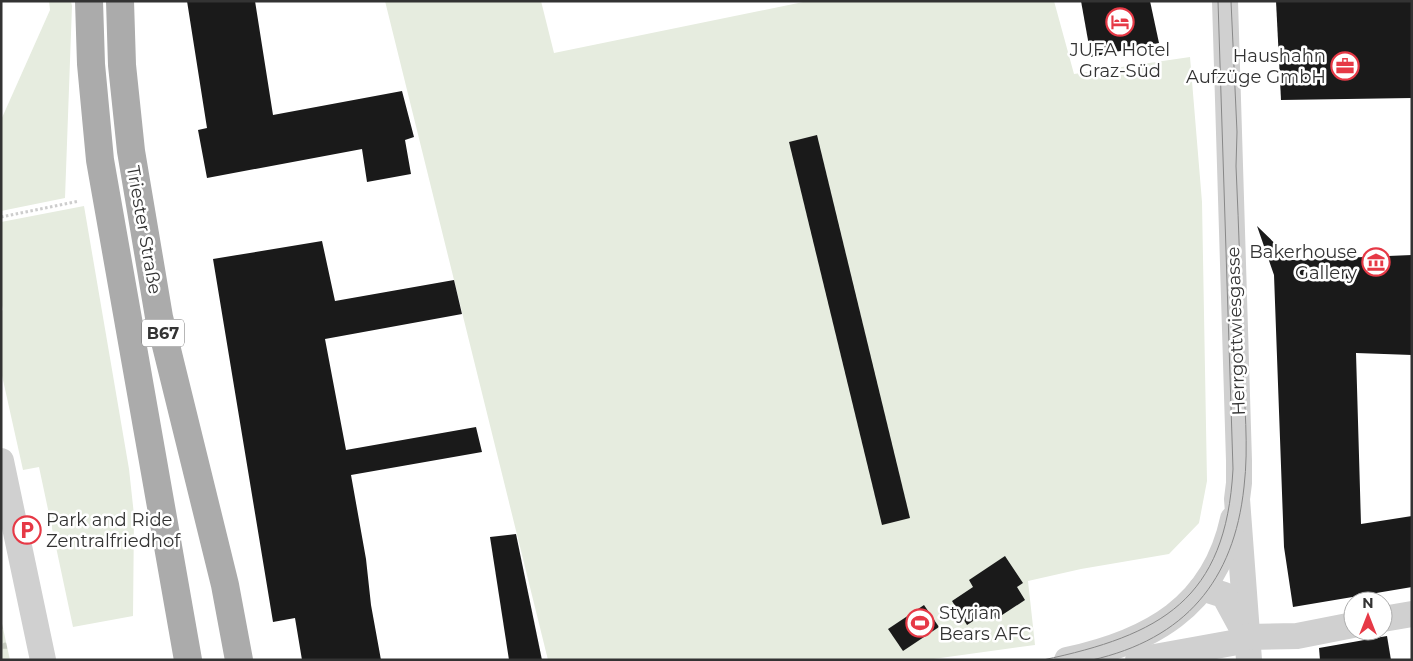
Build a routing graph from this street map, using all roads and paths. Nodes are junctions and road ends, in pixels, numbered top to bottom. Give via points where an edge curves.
1 (89, 1) edge
2 (120, 1) edge
3 (1225, 1) edge
4 (81, 201) dead end
5 (1, 217) edge
6 (1, 461) edge
7 (1237, 499) junction
8 (1202, 588) junction
9 (1412, 614) edge
10 (1393, 617) edge
11 (1343, 627) edge
12 (1248, 649) edge
13 (43, 660) edge
14 (188, 660) edge
15 (239, 660) edge
16 (1067, 660) edge
17 (1138, 660) edge

1 - 14 main road, Triester Straße / B67 via 100,160
2 - 15 main road, Triester Straße / B67 via 122,65 131,151 159,316 225,585
3 - 7 street, Herrgottwiesgasse via 1240,461
4 - 5 path
6 - 13 street
7 - 8 street via 1222,556
7 - 12 street, Herrgottwiesgasse
8 - 12 street via 1224,595
8 - 16 street via 1182,610 1135,640
9 - 10 street
11 - 12 street
12 - 17 street via 1232,643

